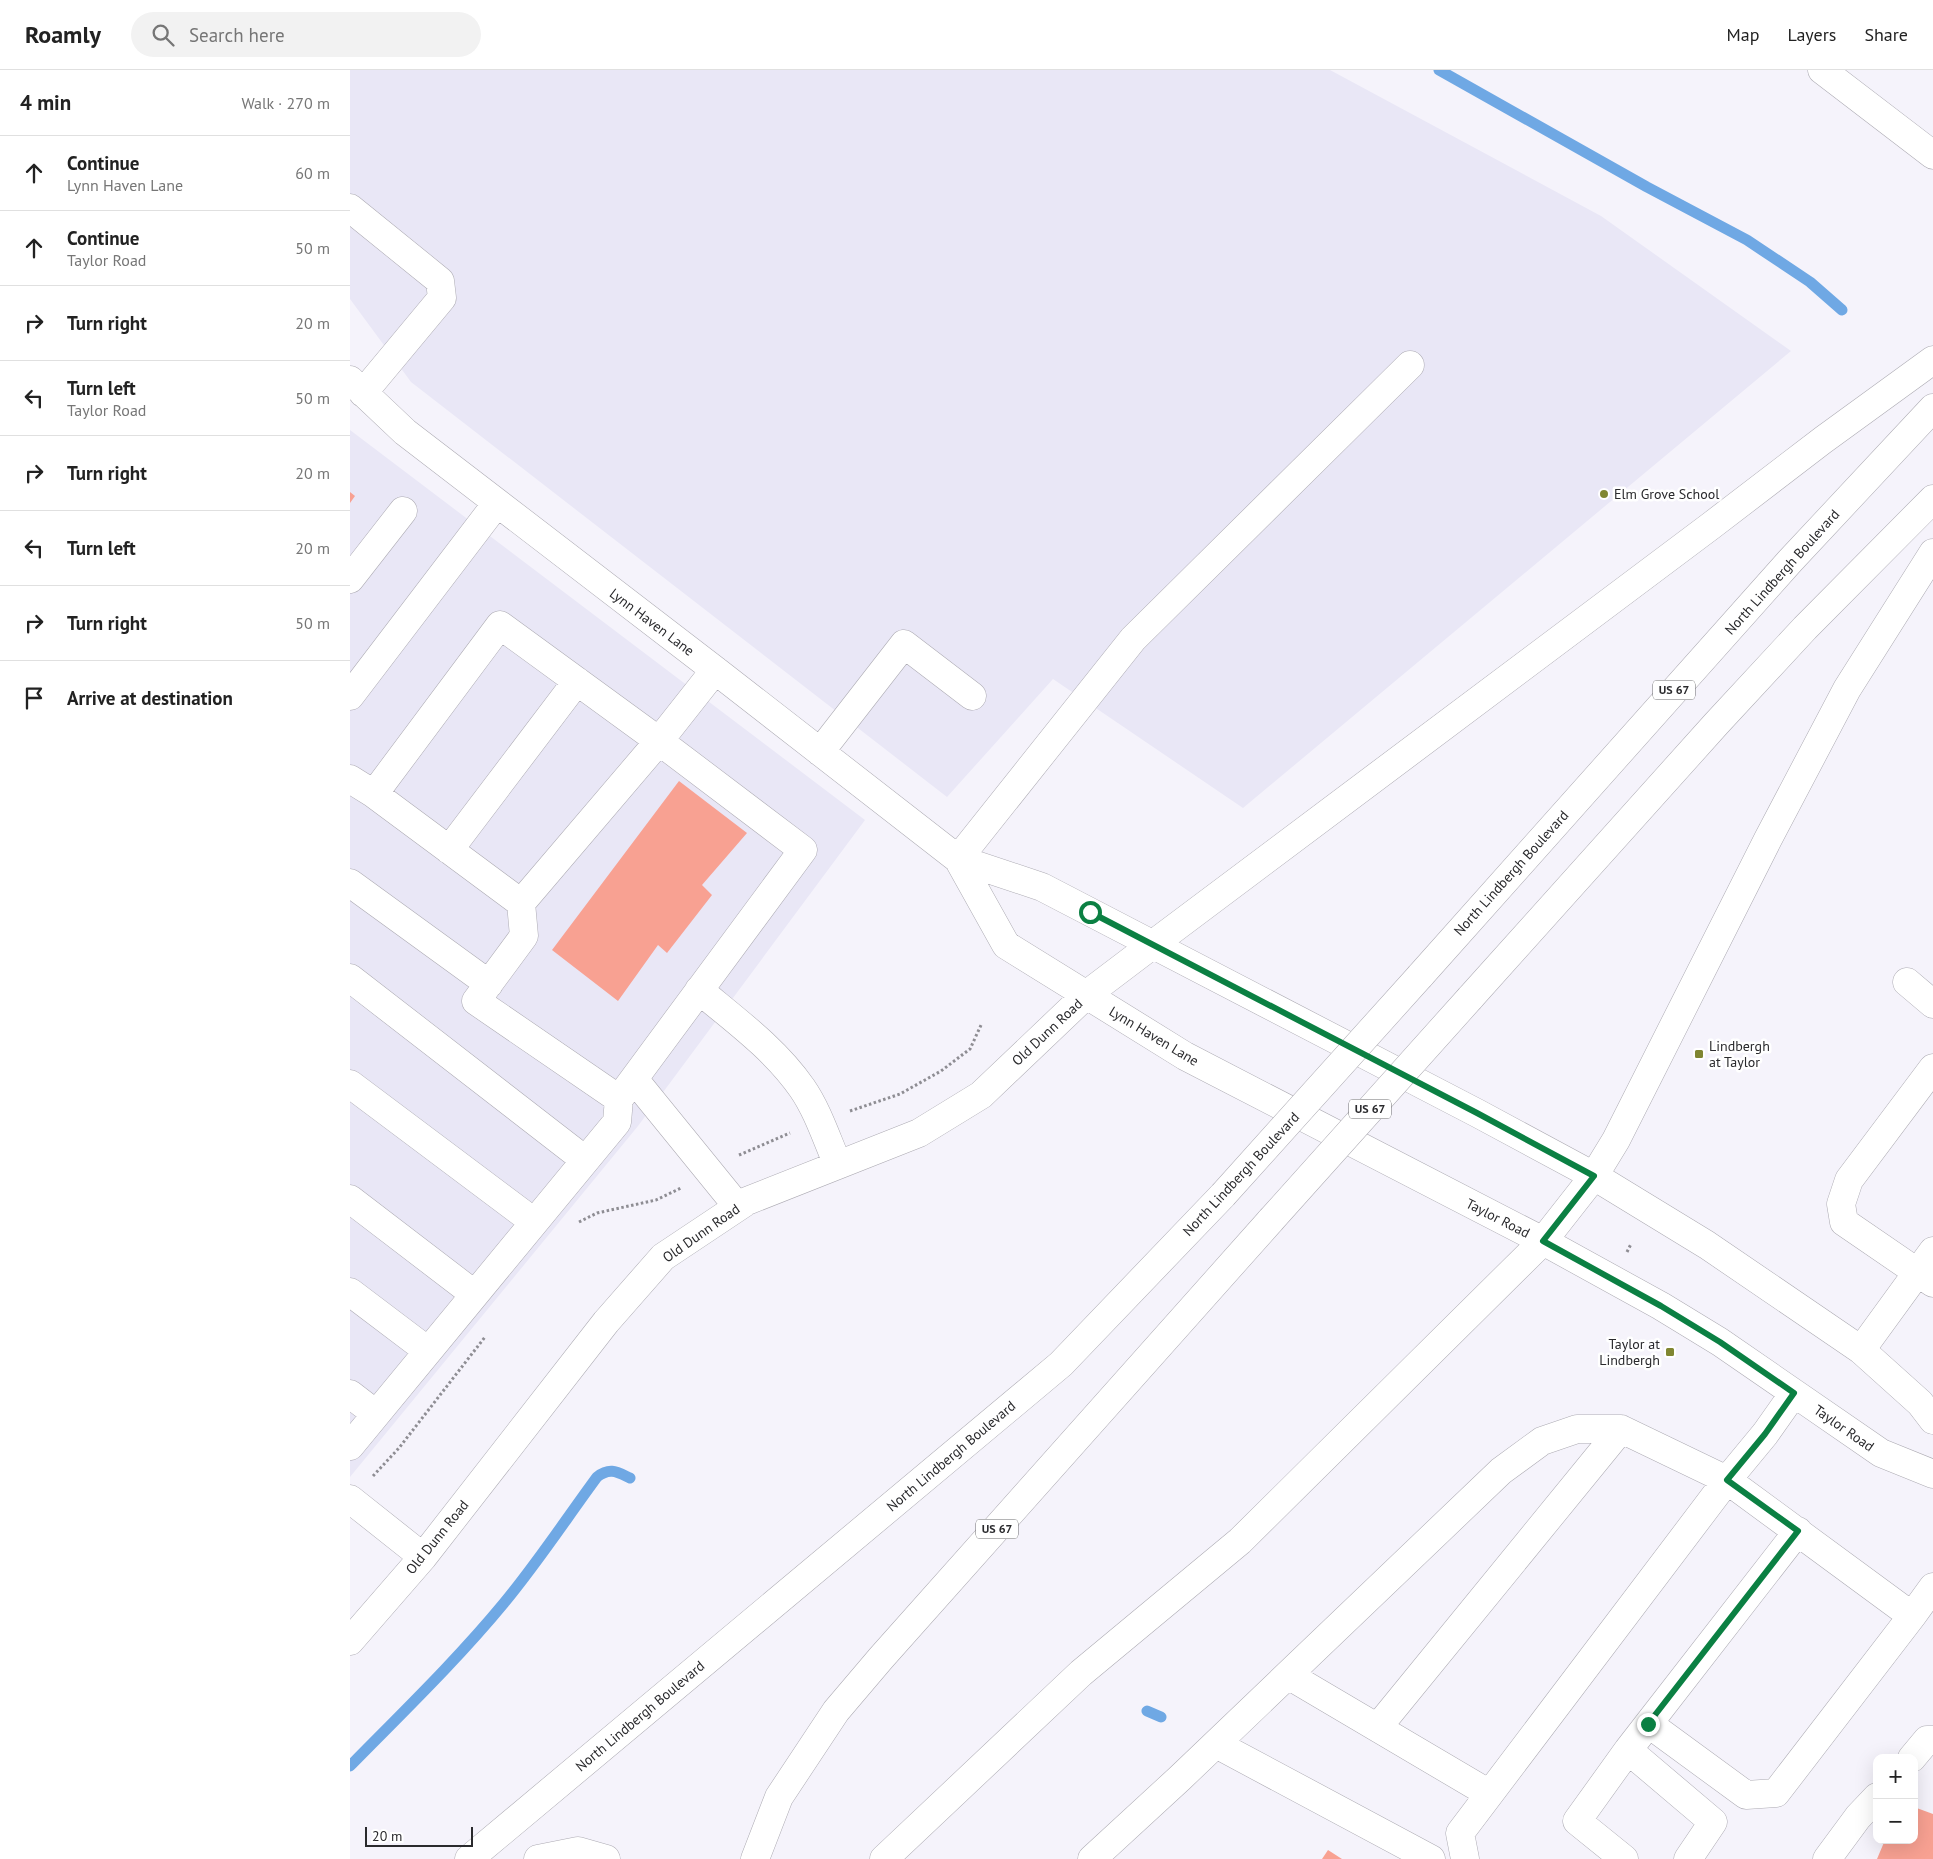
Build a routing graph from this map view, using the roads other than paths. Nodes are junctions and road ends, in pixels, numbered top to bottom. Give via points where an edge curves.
1 (1822, 70) edge
2 (1933, 155) edge
3 (350, 208) edge
4 (1933, 360) edge
5 (1410, 365) dead end
6 (356, 386) edge
7 (1933, 408) edge
8 (1933, 499) edge
9 (497, 503) junction
10 (403, 510) dead end
11 (1933, 553) edge
12 (350, 579) edge
13 (715, 670) junction
14 (577, 681) junction
15 (350, 696) edge
16 (972, 696) dead end
17 (659, 741) junction
18 (820, 752) junction
19 (350, 778) edge
20 (374, 794) junction
21 (449, 850) junction
22 (958, 859) junction
23 (350, 883) edge
24 (521, 903) junction
25 (1152, 945) junction
26 (350, 978) edge
27 (1907, 982) dead end
28 (489, 984) junction
29 (699, 990) junction
30 (1086, 995) junction
31 (1933, 1004) edge
32 (1933, 1068) edge
33 (350, 1084) edge
34 (627, 1089) junction
35 (1315, 1124) joint
36 (585, 1160) junction
37 (838, 1165) junction
38 (1594, 1176) junction
39 (350, 1199) edge
40 (738, 1207) junction
41 (534, 1222) junction
42 (1543, 1241) junction
43 (1928, 1269) edge
44 (350, 1292) edge
45 (474, 1294) junction
46 (1861, 1350) junction
47 (428, 1351) junction
48 (1794, 1393) junction
49 (350, 1394) edge
50 (376, 1414) junction
51 (1933, 1420) edge
52 (1621, 1429) junction
53 (350, 1446) edge
54 (1933, 1474) edge
55 (1727, 1480) junction
56 (350, 1499) edge
57 (1798, 1531) junction
58 (423, 1557) junction
59 (1933, 1587) edge
60 (1912, 1616) junction
61 (350, 1641) edge
62 (1288, 1675) junction
63 (1648, 1724) junction
64 (1378, 1727) junction
65 (1933, 1740) edge
66 (1216, 1744) junction
67 (1628, 1750) junction
68 (1915, 1754) edge
69 (1488, 1793) junction
70 (1874, 1799) edge
71 (1095, 1858) edge
72 (469, 1859) edge
73 (538, 1859) edge
74 (606, 1859) edge
75 (755, 1859) edge
76 (884, 1859) edge
77 (1431, 1859) edge
78 (1464, 1859) edge
79 (1624, 1859) edge
80 (1688, 1859) edge
81 (1827, 1859) edge

1 - 2 main road
3 - 6 main road via 440,281 442,288 442,298
4 - 25 main road, Old Dunn Road
5 - 22 main road via 1133,638
6 - 9 main road, Lynn Haven Lane via 405,432
7 - 72 main road, North Lindbergh Boulevard / US 67, bridge via 1790,561 1224,1195 1061,1364
8 - 75 main road, US 67, bridge via 1805,628 1710,731 836,1711 779,1797
9 - 13 main road, Lynn Haven Lane
9 - 15 main road
10 - 12 main road
11 - 38 main road via 1847,689 1616,1140
13 - 17 main road
13 - 18 main road, Lynn Haven Lane
14 - 17 main road
14 - 20 main road via 500,625
14 - 21 main road
16 - 18 main road via 904,644
17 - 24 main road
17 - 29 main road via 802,850
18 - 22 main road, Lynn Haven Lane
19 - 20 main road
20 - 21 main road
21 - 24 main road
22 - 25 main road, Lynn Haven Lane via 1042,887
22 - 30 main road, Lynn Haven Lane via 1006,945
23 - 28 main road
24 - 28 main road via 524,936
25 - 30 main road, Old Dunn Road
25 - 38 main road, Lynn Haven Lane
26 - 36 main road
27 - 31 main road
28 - 34 main road via 476,1001
29 - 34 main road
29 - 37 main road via 779,1060 802,1089
30 - 35 main road, Lynn Haven Lane via 1185,1056
30 - 37 main road, Old Dunn Road via 981,1095 919,1133
32 - 43 main road via 1850,1180 1841,1204 1844,1222
33 - 41 main road
34 - 36 main road via 616,1122
34 - 40 main road
35 - 42 main road, Taylor Road
36 - 41 main road
37 - 40 main road, Old Dunn Road
38 - 42 main road
38 - 46 main road via 1707,1245
39 - 45 main road
40 - 58 main road, Old Dunn Road via 663,1257 606,1322
41 - 45 main road
42 - 48 main road, Taylor Road via 1669,1311
42 - 76 main road via 1240,1541 1081,1673
43 - 46 main road
44 - 47 main road
45 - 47 main road
46 - 51 main road via 1920,1403
47 - 50 main road
48 - 54 main road, Taylor Road via 1881,1453
48 - 55 main road
49 - 50 main road
50 - 53 main road
52 - 55 main road
52 - 62 main road via 1577,1429 1542,1441 1501,1471
52 - 64 main road
55 - 57 main road
55 - 69 main road
56 - 58 main road
57 - 60 main road
57 - 63 main road
58 - 61 main road, Old Dunn Road
59 - 60 main road
60 - 63 main road via 1776,1793 1746,1795
62 - 64 main road
62 - 66 main road
63 - 67 main road
64 - 69 main road
65 - 68 main road via 1927,1740
66 - 71 main road
66 - 77 main road
67 - 79 main road via 1577,1821
67 - 80 main road via 1713,1822
69 - 78 main road via 1460,1832
70 - 81 main road
73 - 74 main road via 578,1851

